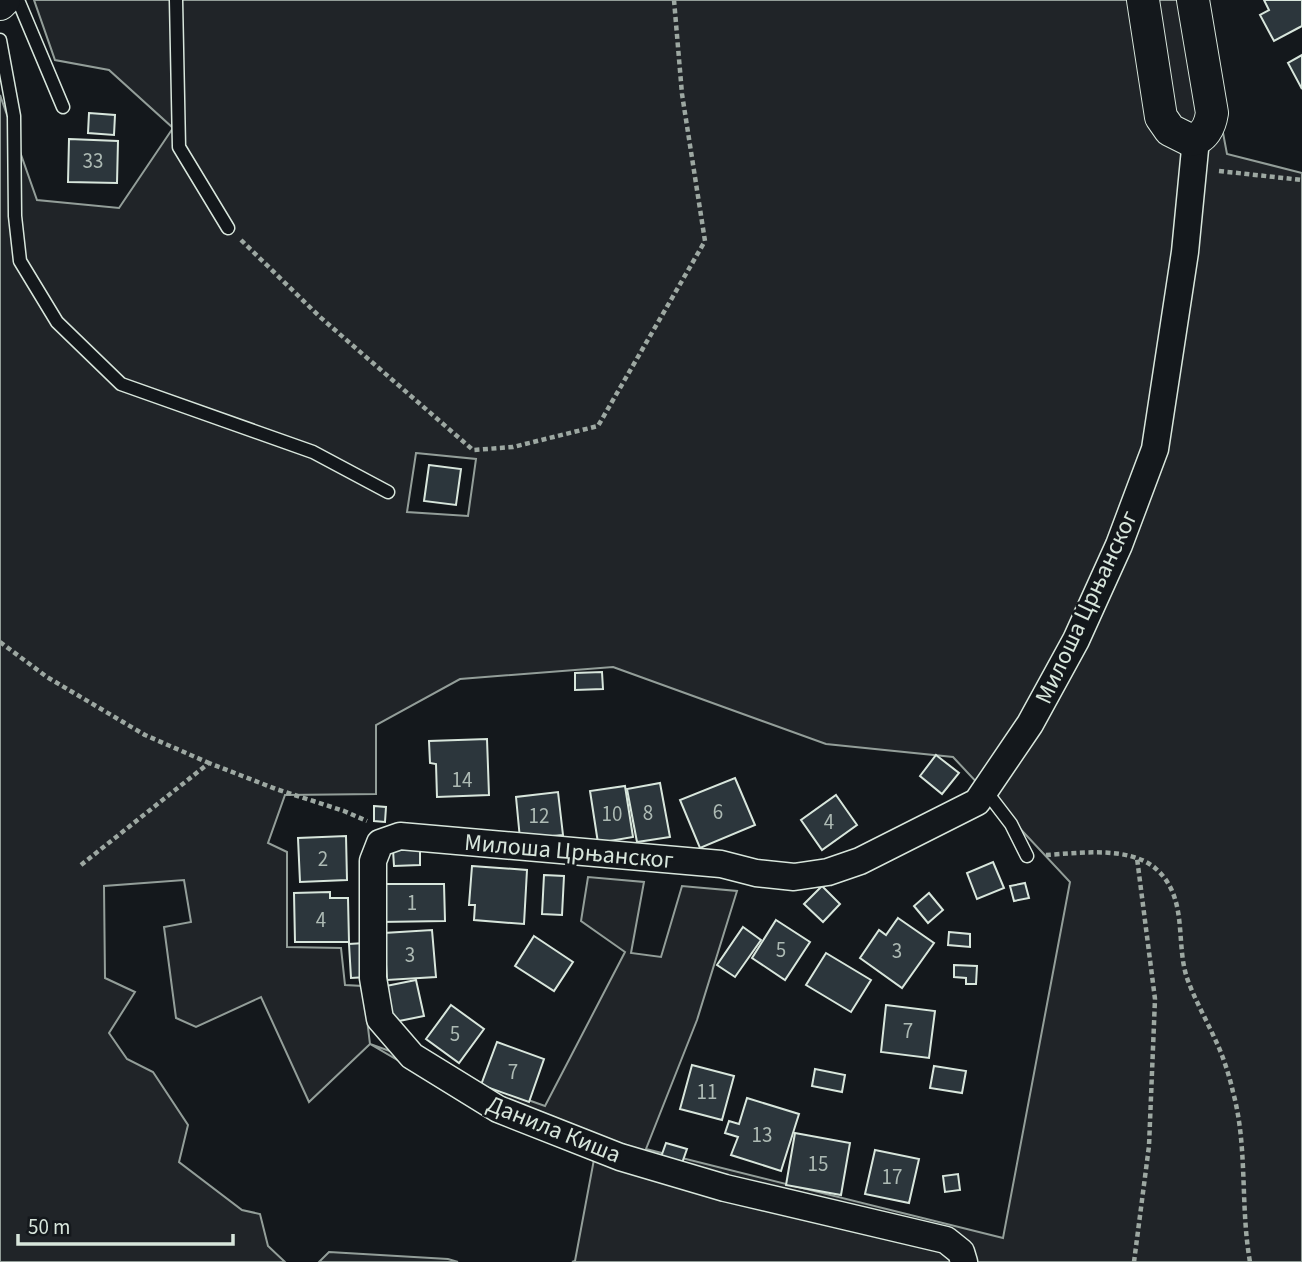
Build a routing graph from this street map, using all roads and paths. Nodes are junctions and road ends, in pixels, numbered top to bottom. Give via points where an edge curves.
1 (4, 0) edge
2 (18, 0) edge
3 (176, 0) edge
4 (674, 0) edge
5 (1143, 0) edge
6 (1193, 0) edge
7 (0, 5) edge
8 (0, 40) edge
9 (64, 107) dead end
10 (1195, 154) junction
11 (1302, 180) edge
12 (228, 228) joint
13 (388, 492) dead end
14 (0, 642) edge
15 (209, 763) junction
16 (984, 789) junction
17 (400, 836) junction
18 (1027, 856) joint
19 (1137, 857) junction
20 (81, 865) dead end
21 (964, 1262) edge
22 (1133, 1262) edge
23 (1250, 1262) edge

1 - 7 street
2 - 9 lane
3 - 12 lane via 179,147
4 - 12 path via 682,94 705,240 598,426 513,447 473,450 320,317
5 - 10 street via 1161,117
6 - 10 street via 1212,105 1209,125
8 - 13 lane via 14,116 20,261 57,322 121,384 313,452
10 - 11 path
10 - 16 street, Милоша Црњанског via 1155,449 1076,640 1030,724
14 - 15 path via 47,677 145,735
15 - 17 path
15 - 20 path
16 - 17 street, Милоша Црњанског via 977,802 860,861 794,877 721,864
16 - 18 lane via 1012,824
17 - 21 street, Данила Киша via 380,843 373,861 373,978 380,1019 412,1056 498,1110 620,1157 726,1188 946,1240 961,1252
18 - 19 path via 1116,853
19 - 22 path via 1155,999 1149,1146
19 - 23 path via 1156,869 1177,904 1187,979 1234,1093

